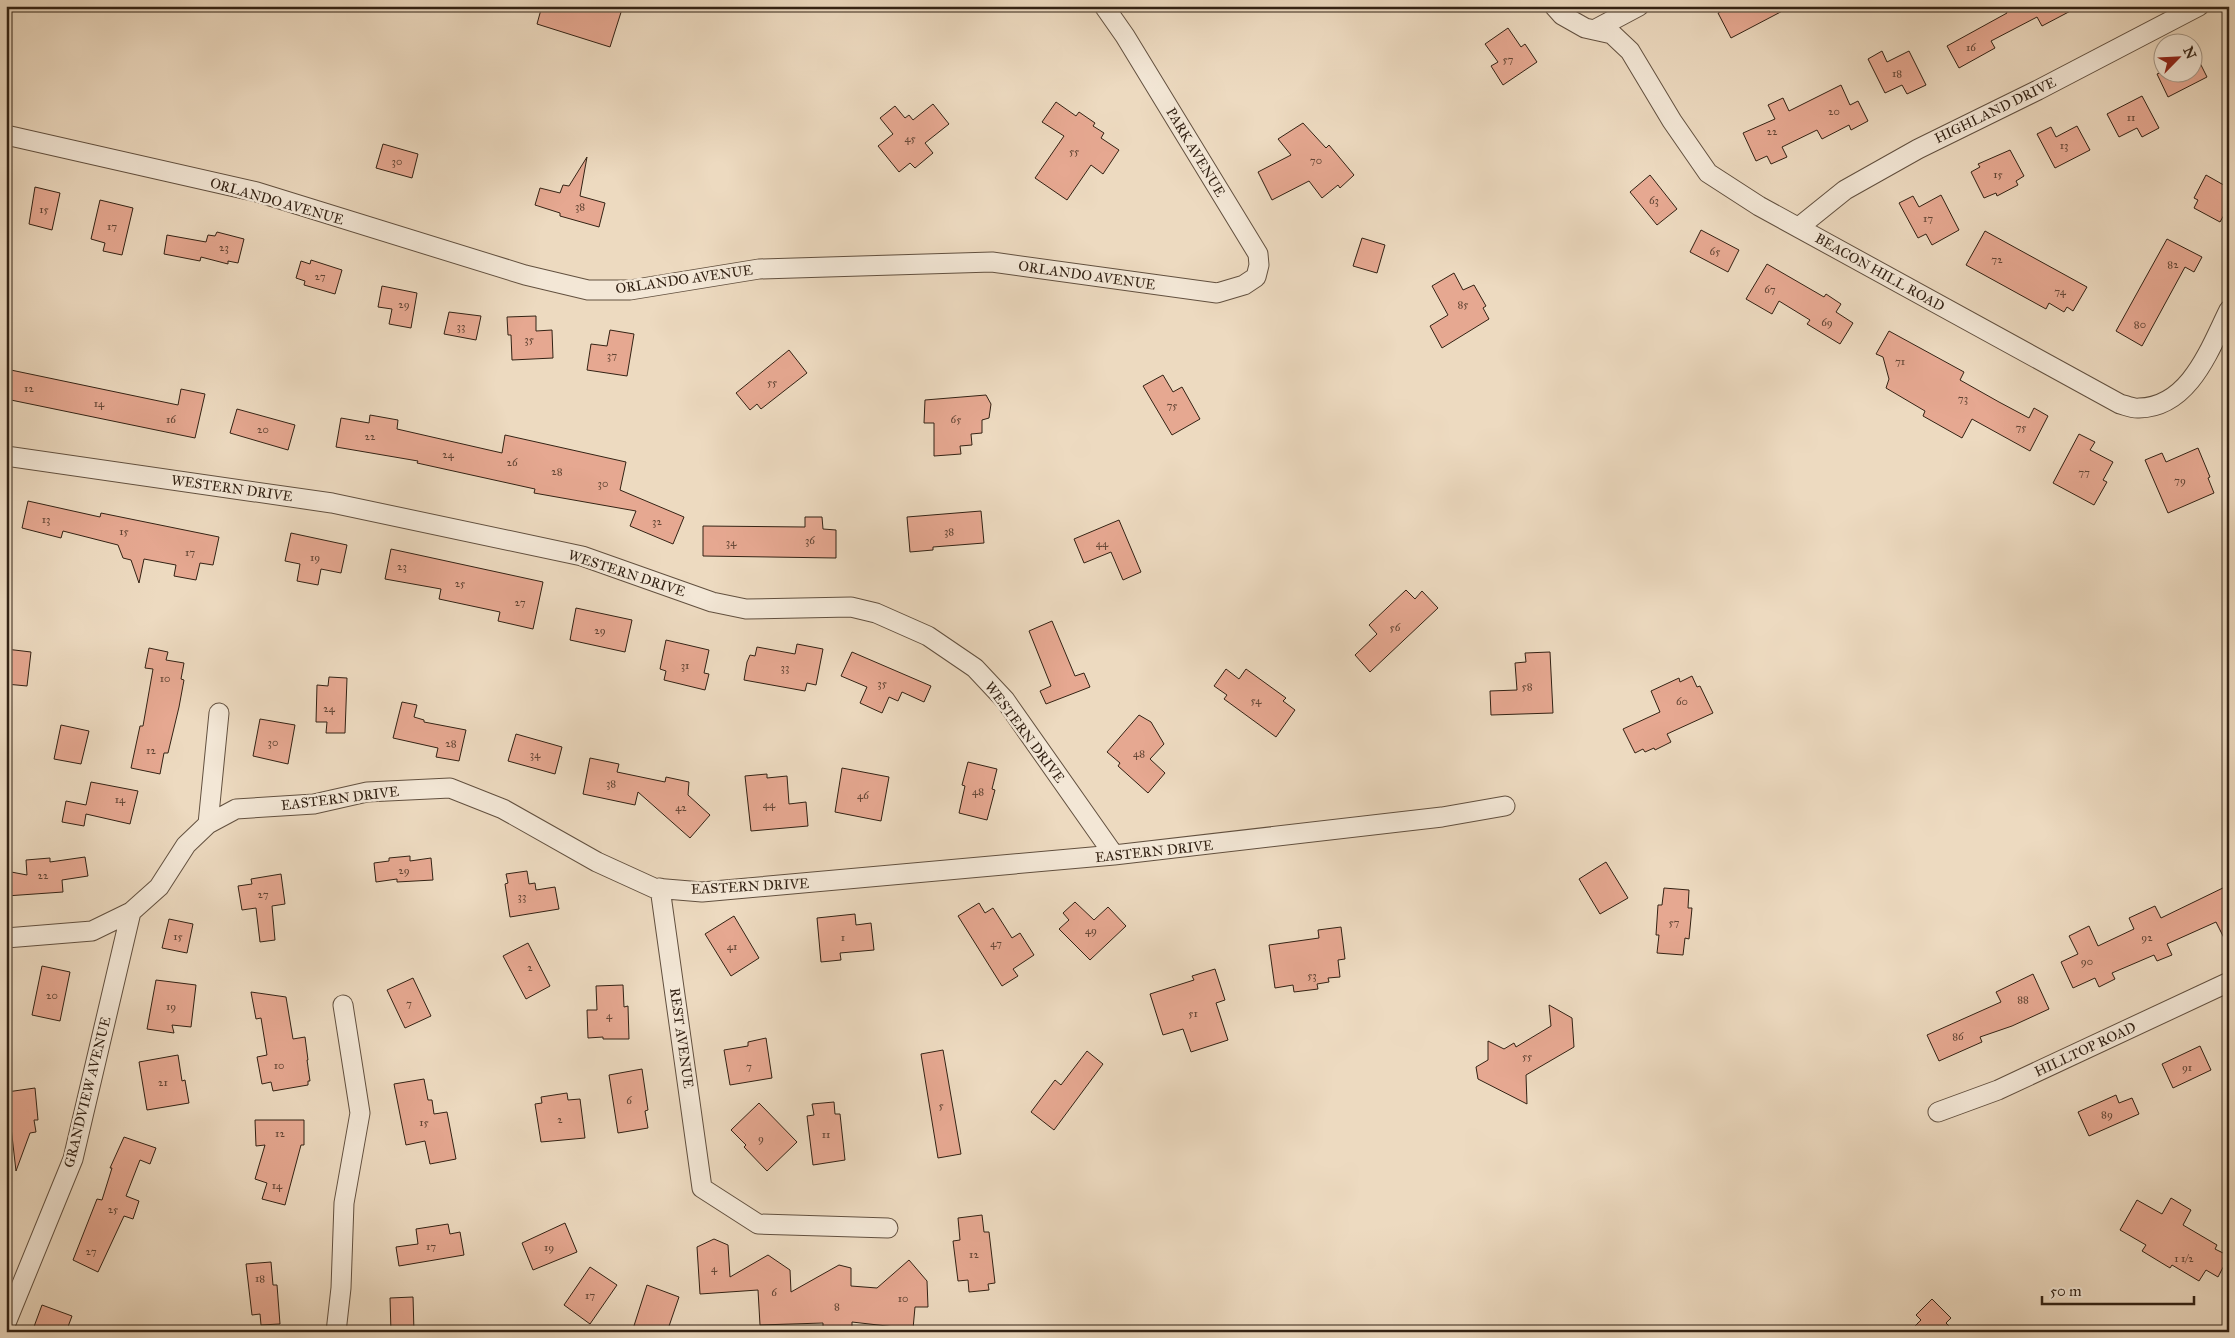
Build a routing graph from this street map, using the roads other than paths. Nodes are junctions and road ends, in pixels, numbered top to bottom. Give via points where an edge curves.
1 (1104, 6) edge
2 (1554, 6) edge
3 (1639, 6) edge
4 (2199, 6) edge
5 (1594, 30) junction
6 (6, 135) edge
7 (1800, 227) junction
8 (1230, 291) joint
9 (2229, 310) edge
10 (6, 456) edge
11 (219, 713) dead end
12 (1505, 806) dead end
13 (208, 824) junction
14 (1114, 856) junction
15 (660, 888) junction
16 (131, 912) junction
17 (6, 938) edge
18 (2229, 982) edge
19 (342, 1005) dead end
20 (1938, 1112) dead end
21 (888, 1228) dead end
22 (6, 1323) edge
23 (336, 1332) edge

1 - 8 street, PARK AVENUE via 1258,254 1256,278
2 - 5 street, BEACON HILL ROAD via 1562,15
3 - 5 street
4 - 7 street, HIGHLAND DRIVE via 1918,149 1845,190
5 - 7 street, BEACON HILL ROAD via 1612,34 1630,51 1708,173 1759,206
6 - 8 street, ORLANDO AVENUE via 257,192 525,275 588,290 630,290 759,268 992,262 1217,293
7 - 9 street, BEACON HILL ROAD via 2120,404 2138,408 2161,404 2191,381
10 - 14 street, WESTERN DRIVE via 332,503 582,556 712,602 746,609 851,606 876,613 928,636 975,668 1005,700
11 - 13 street
12 - 14 street, EASTERN DRIVE via 1442,817
13 - 15 street, EASTERN DRIVE via 236,809 314,804 367,792 450,788 503,809 597,862
13 - 16 street, EASTERN DRIVE via 186,845 159,887
14 - 15 street, EASTERN DRIVE via 702,892
15 - 21 street, REST AVENUE via 702,1188 758,1224
16 - 17 street, EASTERN DRIVE via 92,931
16 - 22 street, GRANDVIEW AVENUE via 73,1159
18 - 20 street, HILLTOP ROAD via 1998,1090
19 - 23 street via 360,1113 344,1203

